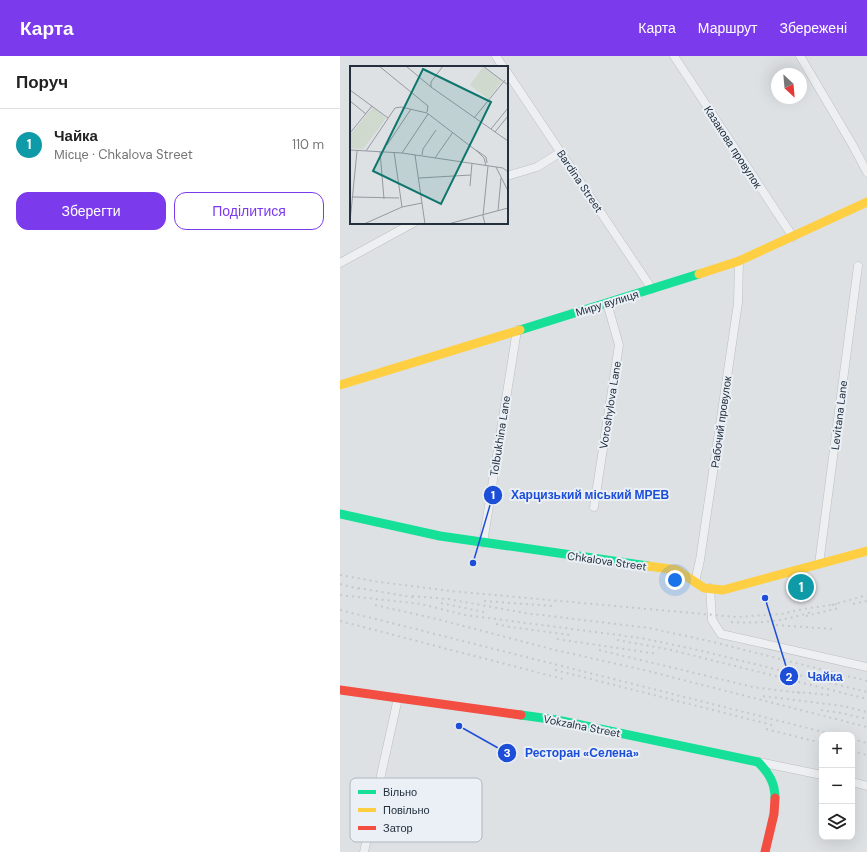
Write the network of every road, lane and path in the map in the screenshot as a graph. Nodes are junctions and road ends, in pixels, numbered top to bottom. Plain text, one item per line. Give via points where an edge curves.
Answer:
1 (496, 56) edge
2 (674, 56) edge
3 (800, 56) edge
4 (502, 66) edge
5 (508, 74) edge
6 (560, 152) junction
7 (867, 172) edge
8 (508, 176) edge
9 (867, 202) edge
10 (411, 224) edge
11 (792, 237) junction
12 (739, 261) junction
13 (340, 263) edge
14 (858, 266) dead end
15 (652, 289) junction
16 (608, 303) junction
17 (517, 330) junction
18 (340, 385) edge
19 (594, 507) dead end
20 (340, 514) edge
21 (483, 543) junction
22 (867, 551) edge
23 (819, 564) junction
24 (695, 582) junction
25 (710, 588) junction
26 (867, 667) edge
27 (340, 690) edge
28 (398, 698) junction
29 (758, 762) junction
30 (819, 774) edge
31 (380, 778) edge
32 (855, 783) edge
33 (867, 786) edge
34 (366, 842) edge
35 (364, 852) edge
36 (765, 852) edge

1 - 4 street
2 - 11 street, Казакова провулок
3 - 7 street
5 - 6 street, Bardina Street
6 - 8 street via 537,167
6 - 15 street, Bardina Street
9 - 11 street, Миру вулиця
10 - 13 street
11 - 12 street, Миру вулиця
12 - 15 street, Миру вулиця
12 - 24 street, Рабочий провулок via 738,303
14 - 23 street, Levitana Lane
15 - 16 street, Миру вулиця
16 - 17 street, Миру вулиця
16 - 19 street, Voroshylova Lane via 619,345
17 - 18 street, Миру вулиця
17 - 21 street, Tolbukhina Lane
20 - 21 street, Chkalova Street
21 - 24 street, Chkalova Street via 677,570
22 - 23 street, Chkalova Street
23 - 25 street, Chkalova Street via 723,590
24 - 25 street, Chkalova Street via 704,588
25 - 26 street via 712,620 721,634
27 - 28 street, Vokzalna Street
28 - 29 street, Vokzalna Street via 557,720
28 - 31 street
29 - 30 street, Vokzalna Street
29 - 36 street via 770,775 775,790
32 - 33 street
34 - 35 street

